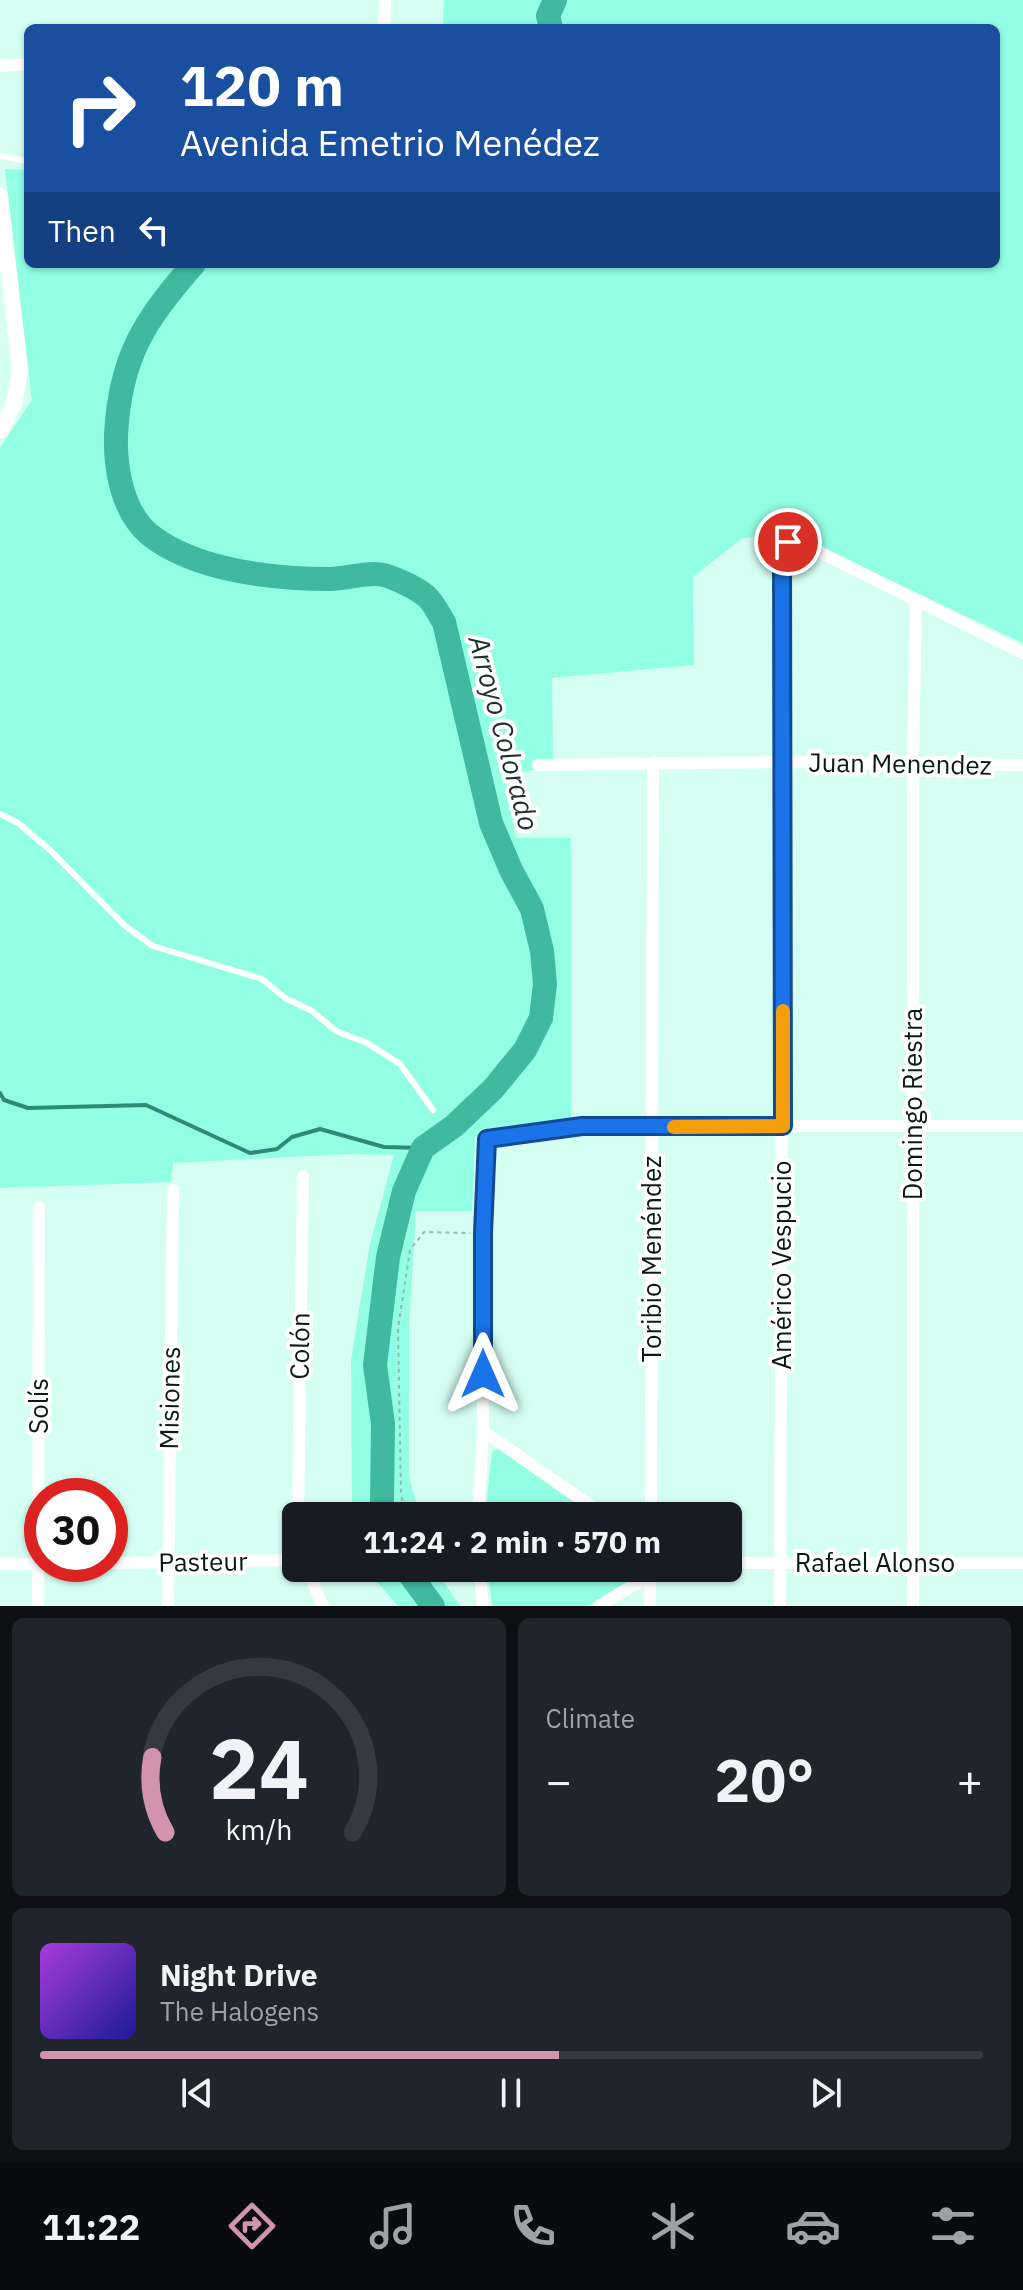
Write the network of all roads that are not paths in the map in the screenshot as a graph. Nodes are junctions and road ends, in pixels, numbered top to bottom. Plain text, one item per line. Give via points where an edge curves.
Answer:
1 (385, 0) edge
2 (384, 24) edge
3 (24, 64) edge
4 (0, 66) edge
5 (0, 156) edge
6 (24, 160) edge
7 (0, 196) edge
8 (4, 426) edge
9 (916, 601) junction
10 (1023, 653) edge
11 (653, 762) junction
12 (784, 762) junction
13 (913, 764) junction
14 (538, 765) dead end
15 (1023, 765) edge
16 (0, 814) edge
17 (433, 1110) dead end
18 (783, 1126) junction
19 (1023, 1126) edge
20 (652, 1127) junction
21 (913, 1127) junction
22 (303, 1176) dead end
23 (173, 1190) dead end
24 (39, 1207) dead end
25 (483, 1431) junction
26 (42, 1478) edge
27 (298, 1502) edge
28 (479, 1502) edge
29 (585, 1502) edge
30 (651, 1502) edge
31 (282, 1560) edge
32 (168, 1562) junction
33 (128, 1563) edge
34 (742, 1563) edge
35 (913, 1563) junction
36 (1023, 1563) edge
37 (0, 1564) edge
38 (24, 1564) edge
39 (779, 1564) junction
40 (41, 1582) edge
41 (313, 1582) edge
42 (480, 1582) edge
43 (636, 1582) edge
44 (653, 1582) edge
45 (38, 1606) edge
46 (168, 1606) edge
47 (323, 1606) edge
48 (483, 1606) edge
49 (599, 1606) edge
50 (650, 1606) edge
51 (780, 1606) edge
52 (913, 1606) edge

1 - 2 street
3 - 4 street
5 - 6 lane
7 - 8 street via 20,371
9 - 10 street
9 - 12 street, Américo Vespucio via 805,545 788,542 782,551
9 - 13 street, Domingo Riestra
11 - 12 street, Juan Menendez
11 - 14 street, Juan Menendez
11 - 20 street, Toribio Menéndez
12 - 13 street, Juan Menendez
12 - 18 street, Américo Vespucio
13 - 15 street, Juan Menendez
13 - 21 street, Domingo Riestra
16 - 17 lane via 50,850 124,925 153,946 262,979 336,1031 400,1064
18 - 20 street
18 - 21 street
18 - 39 street, Américo Vespucio
19 - 21 street
20 - 25 street via 582,1126 490,1138 486,1143
20 - 30 street, Toribio Menéndez
21 - 35 street, Domingo Riestra
22 - 27 street, Colón
23 - 32 street, Misiones
24 - 26 street, Solís
25 - 28 street
25 - 29 street
31 - 32 street, Pasteur
32 - 33 street, Pasteur
32 - 46 street, Misiones
34 - 39 street, Rafael Alonso
35 - 36 street, Rafael Alonso
35 - 39 street, Rafael Alonso
35 - 52 street, Domingo Riestra
37 - 38 street
39 - 51 street, Américo Vespucio
40 - 45 street, Solís
41 - 47 street
42 - 48 street
43 - 49 street
44 - 50 street

